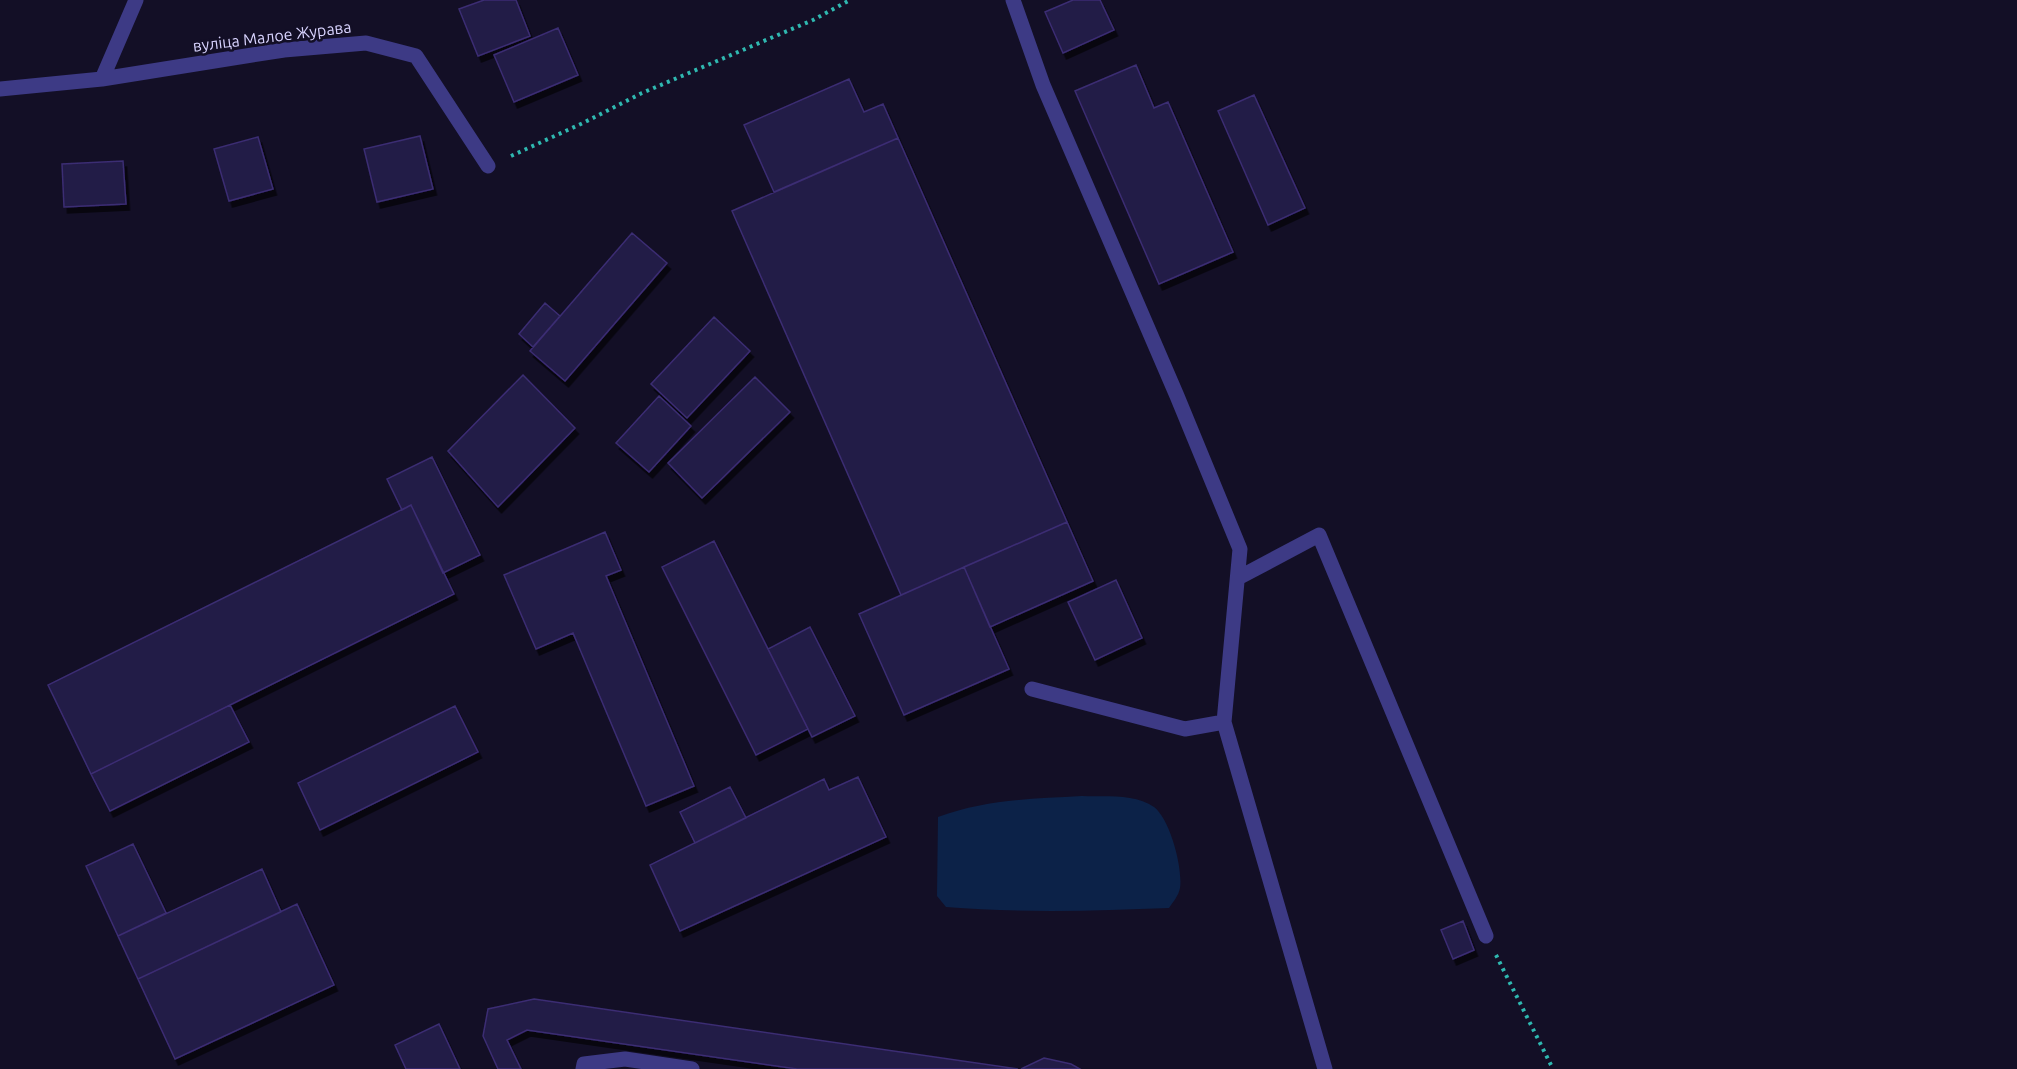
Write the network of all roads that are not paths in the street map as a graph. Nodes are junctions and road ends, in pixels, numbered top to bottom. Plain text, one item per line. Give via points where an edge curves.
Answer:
1 (136, 0) edge
2 (1013, 0) edge
3 (102, 78) junction
4 (0, 89) edge
5 (488, 166) road end
6 (1238, 578) junction
7 (1032, 689) dead end
8 (1224, 722) junction
9 (1486, 936) road end
10 (584, 1069) edge
11 (689, 1069) edge
12 (1325, 1069) edge

1 - 3 street
2 - 6 street via 1043,85 1240,549
3 - 4 street, вуліца Малое Журава
3 - 5 street, вуліца Малое Журава via 284,50 366,43 416,57
6 - 8 street
6 - 9 street via 1319,535
7 - 8 street via 1185,729
8 - 12 street
10 - 11 street via 584,1064 625,1059

